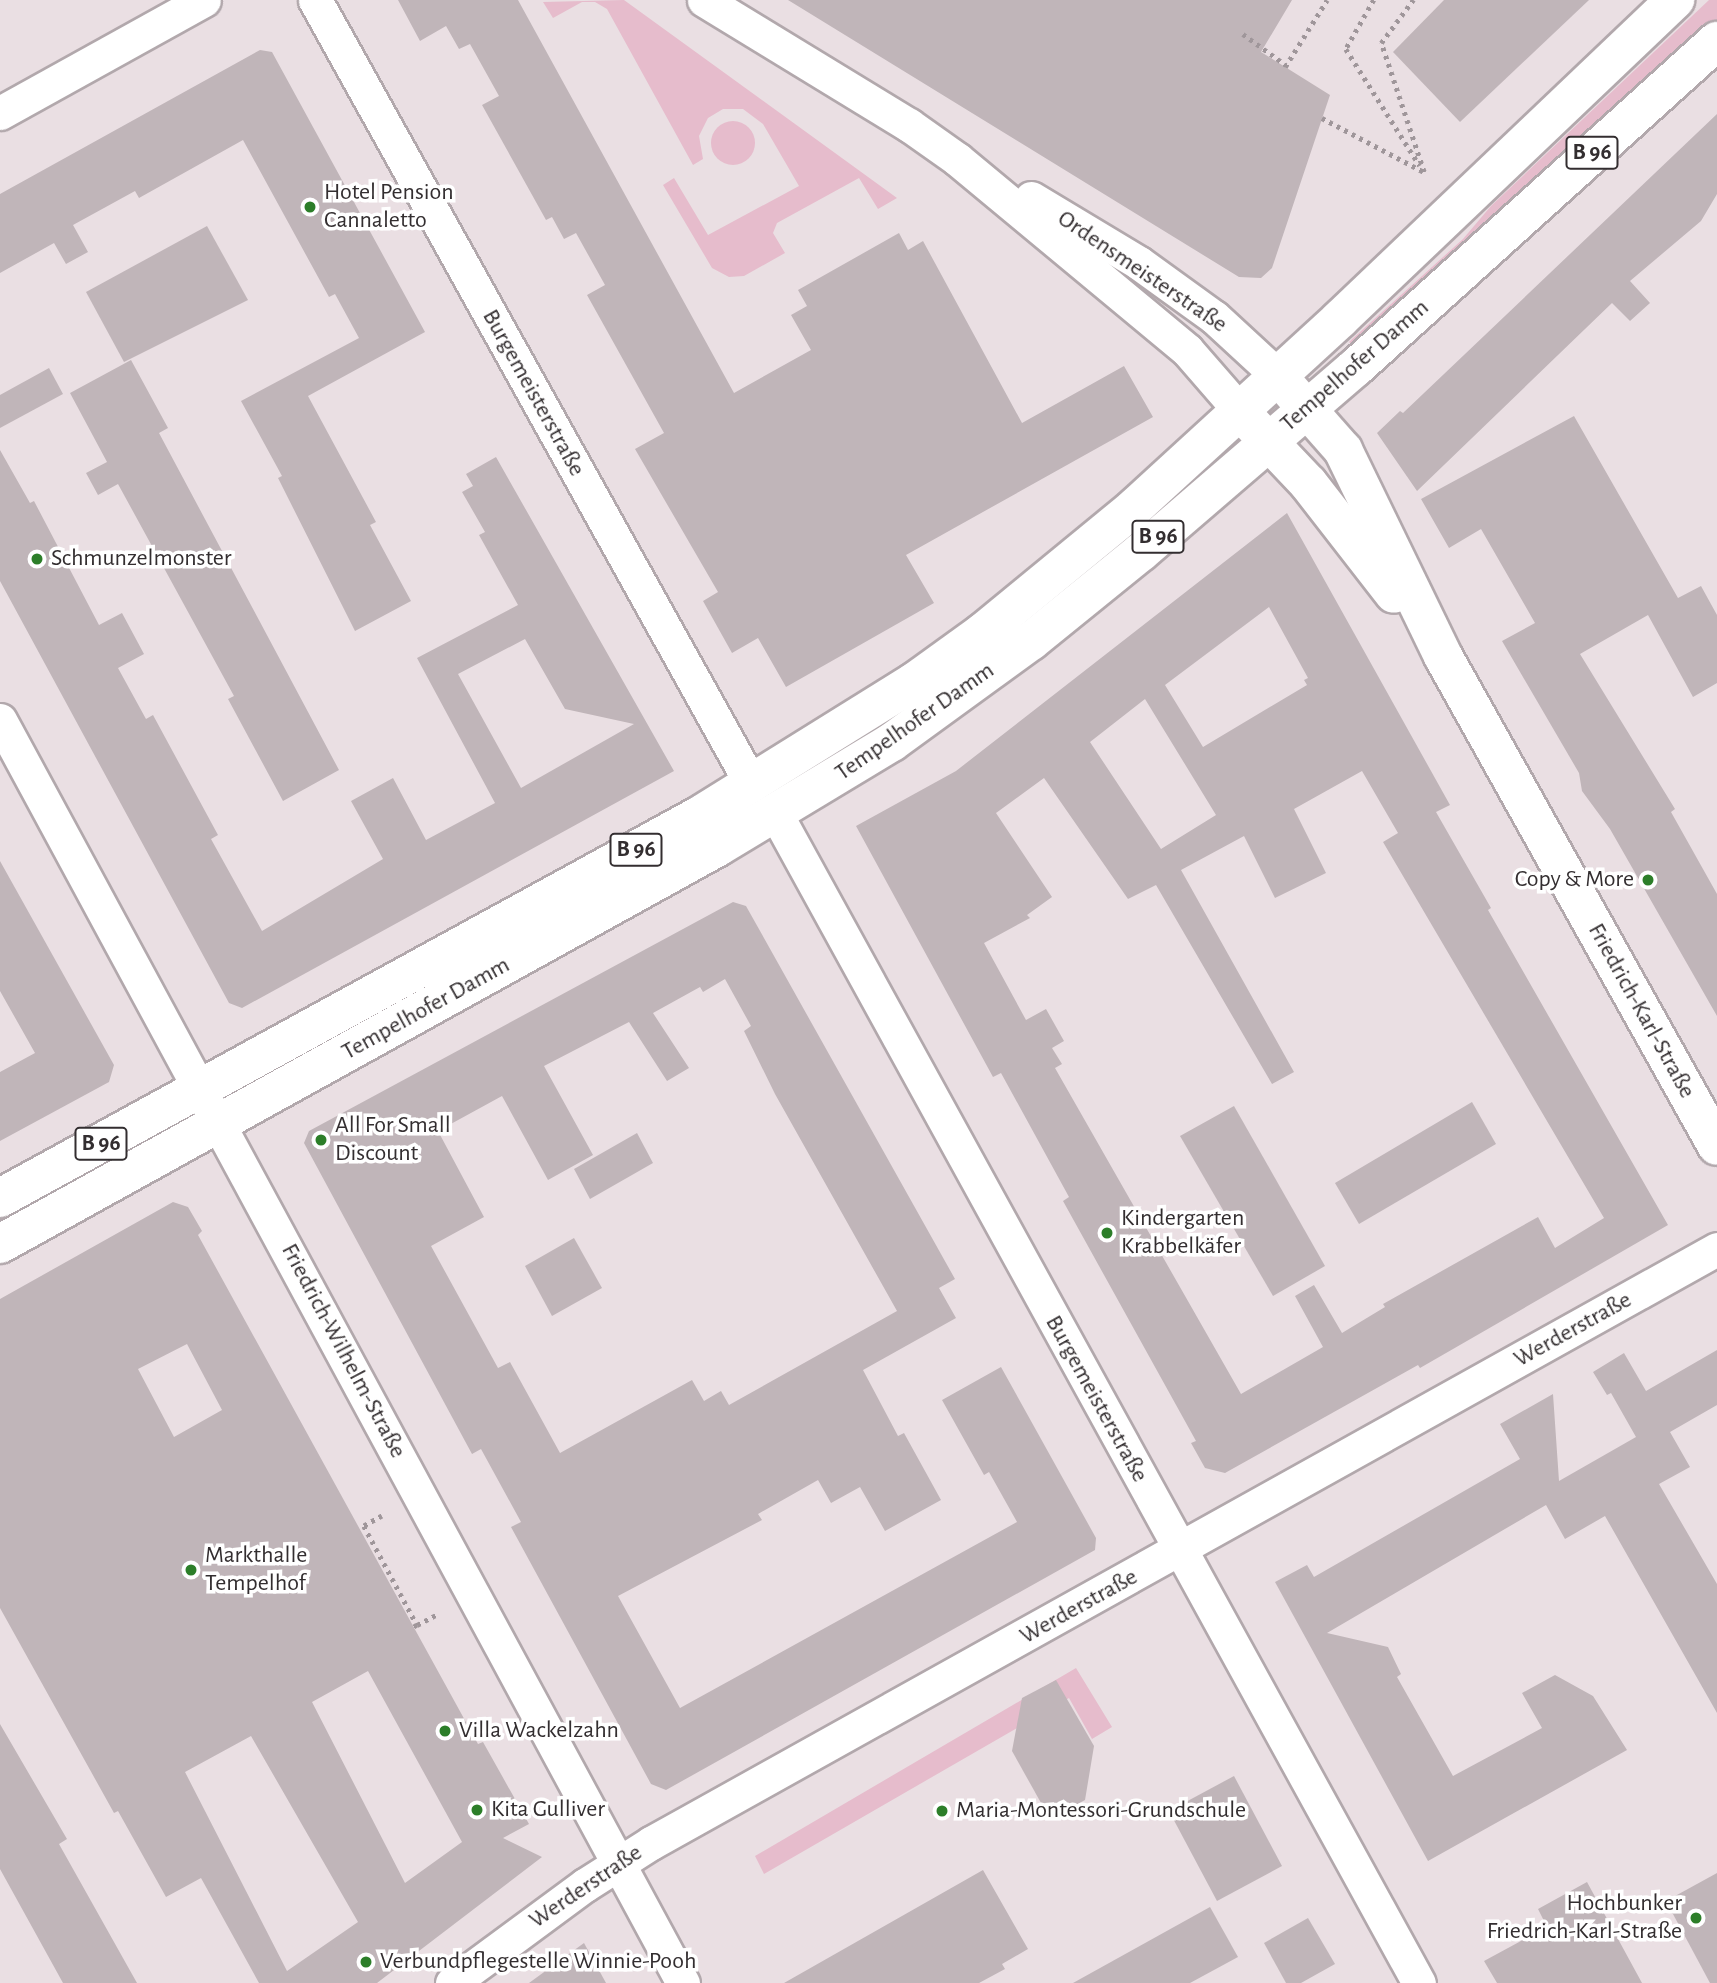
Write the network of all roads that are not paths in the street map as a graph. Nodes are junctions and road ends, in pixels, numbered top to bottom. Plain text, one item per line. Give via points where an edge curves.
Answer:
1 (204, 0) edge
2 (315, 0) edge
3 (704, 0) edge
4 (1675, 0) edge
5 (1717, 41) edge
6 (0, 113) edge
7 (957, 159) junction
8 (1278, 376) junction
9 (1308, 409) junction
10 (1240, 411) junction
11 (1269, 442) junction
12 (1443, 656) junction
13 (0, 720) edge
14 (752, 785) junction
15 (776, 814) junction
16 (202, 1089) junction
17 (220, 1123) junction
18 (1717, 1146) edge
19 (0, 1198) edge
20 (0, 1244) edge
21 (1717, 1249) edge
22 (1181, 1550) junction
23 (620, 1865) junction
24 (452, 1983) edge
25 (684, 1983) edge
26 (1419, 1983) edge

1 - 6 street
2 - 14 street, Burgemeisterstraße
3 - 7 street, Ordensmeisterstraße
4 - 8 main road, Tempelhofer Damm / B 96
5 - 9 main road, Tempelhofer Damm / B 96
7 - 8 street, Ordensmeisterstraße via 1070,219 1139,263 1220,322
7 - 10 street, Ordensmeisterstraße via 1188,350
8 - 9 main road, Ordensmeisterstraße
8 - 10 main road, Tempelhofer Damm / B 96
9 - 11 main road, Tempelhofer Damm / B 96
9 - 12 main road, Friedrich-Karl-Straße via 1343,450
10 - 11 main road, Friedrich-Karl-Straße
10 - 14 main road, Tempelhofer Damm / B 96 via 1135,507 983,632 893,696
11 - 12 main road, Friedrich-Karl-Straße via 1308,482
11 - 15 main road, Tempelhofer Damm / B 96 via 1031,641 892,742
12 - 18 main road, Friedrich-Karl-Straße
13 - 16 street, Friedrich-Wilhelm-Straße
14 - 16 main road, Tempelhofer Damm / B 96
15 - 17 main road, Tempelhofer Damm / B 96
15 - 22 street, Burgemeisterstraße
16 - 17 street, Friedrich-Wilhelm-Straße
16 - 19 main road, Tempelhofer Damm / B 96
17 - 20 main road, Tempelhofer Damm / B 96
17 - 23 street, Friedrich-Wilhelm-Straße
21 - 22 street, Werderstraße
22 - 23 street, Werderstraße via 651,1843
22 - 26 street, Burgemeisterstraße
23 - 24 street, Werderstraße via 585,1885
23 - 25 street, Friedrich-Wilhelm-Straße

